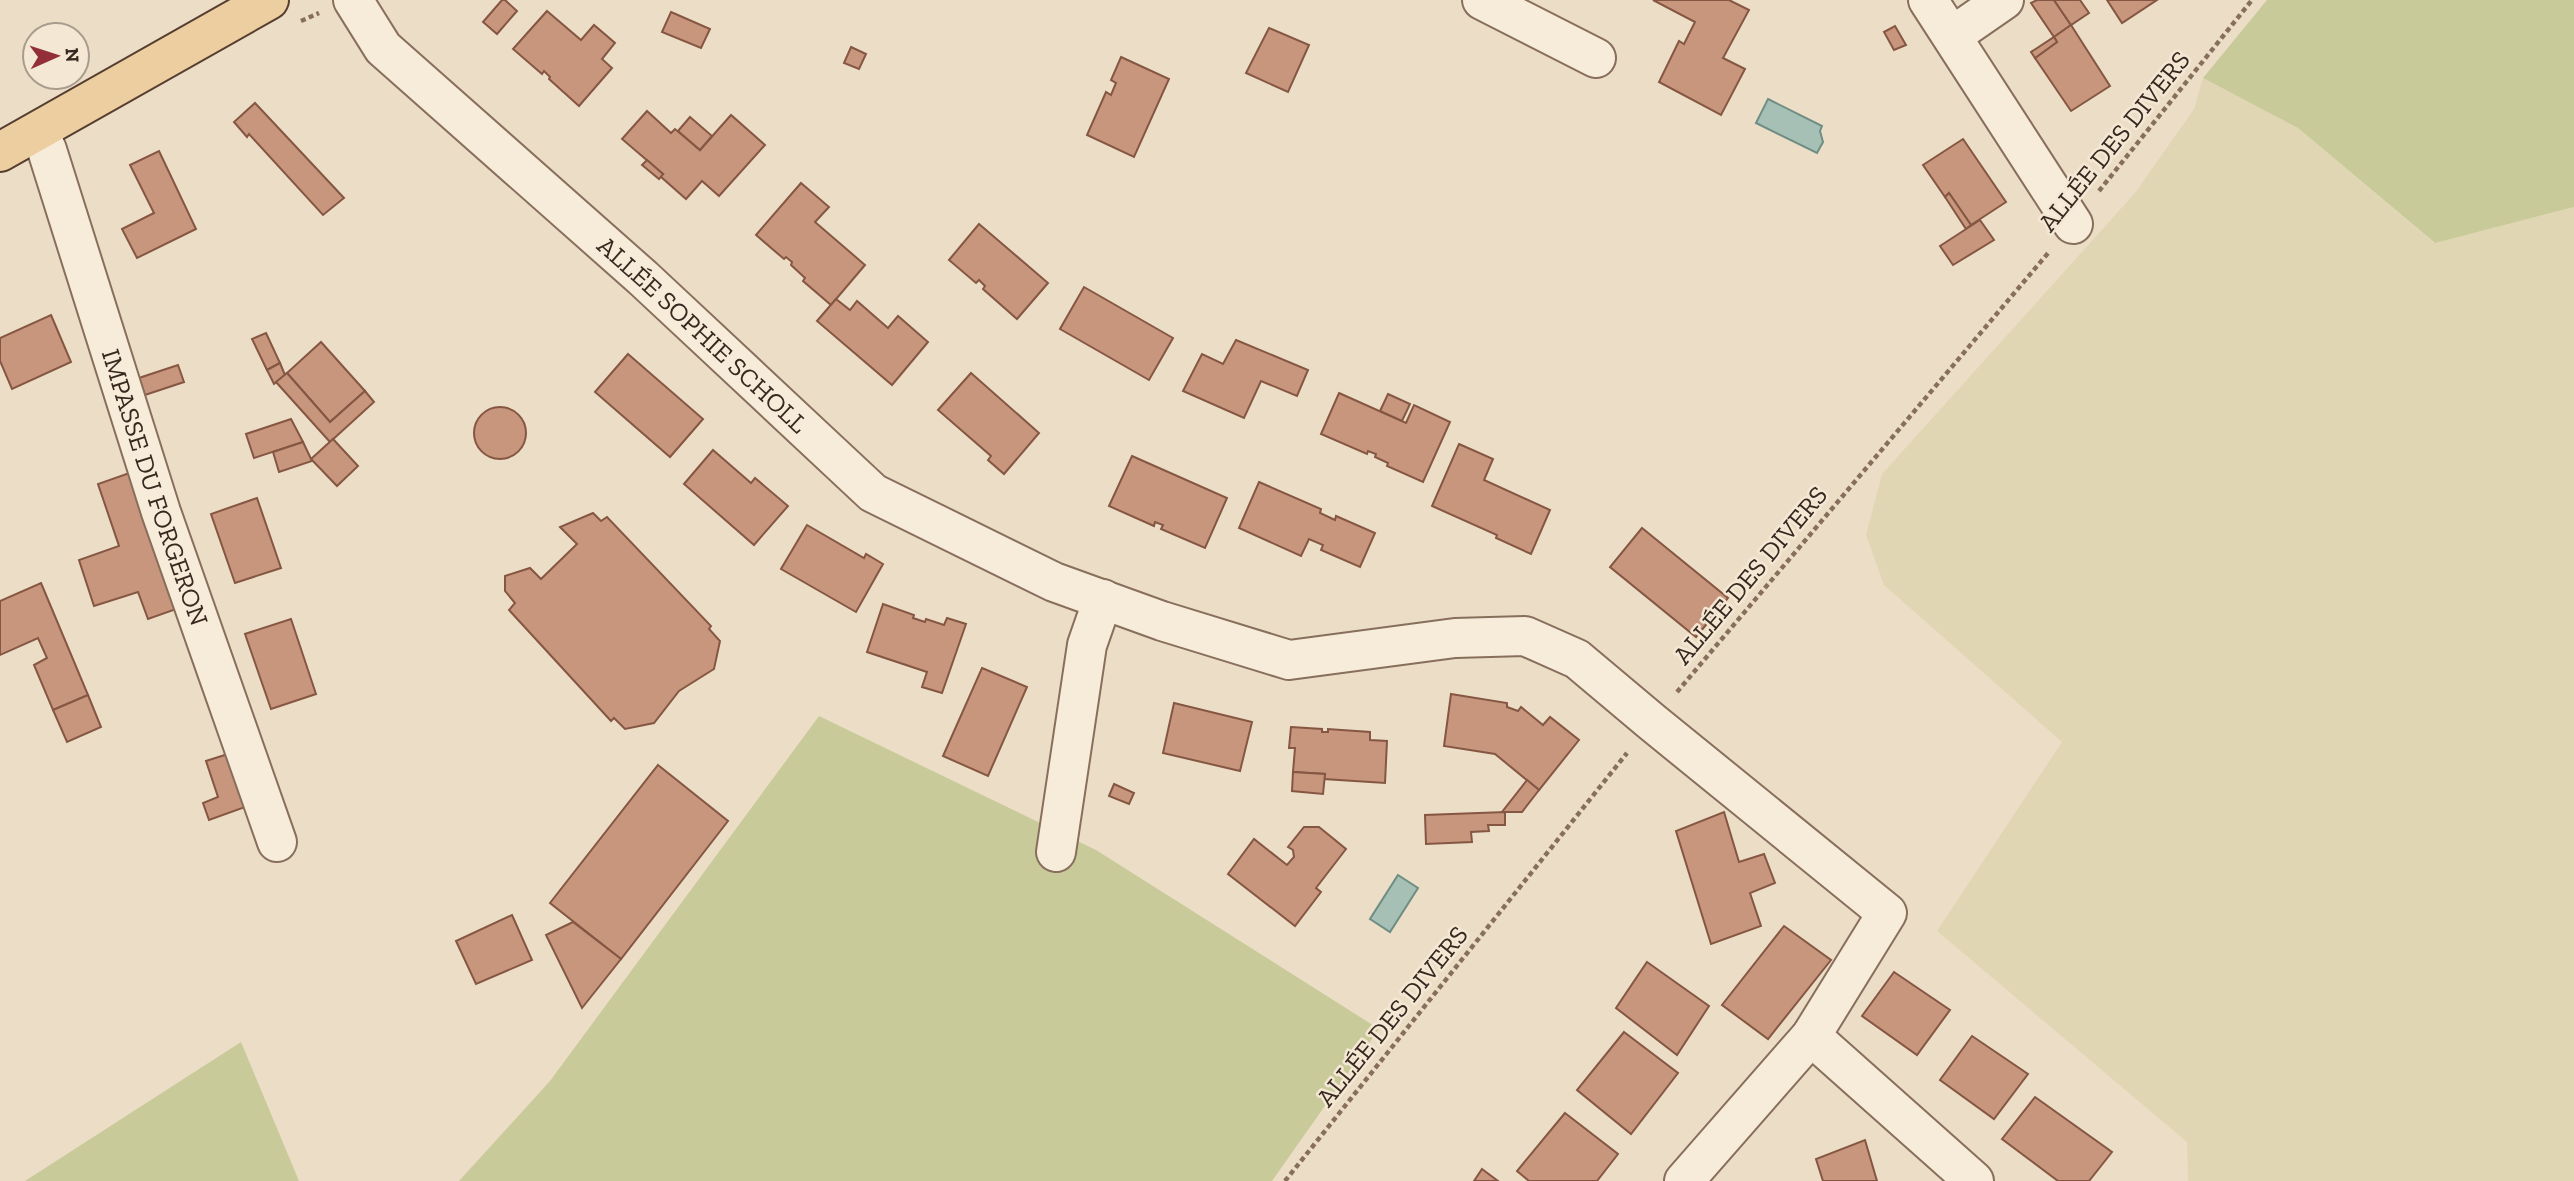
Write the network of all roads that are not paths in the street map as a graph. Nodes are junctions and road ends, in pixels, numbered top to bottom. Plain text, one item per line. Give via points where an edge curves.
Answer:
1 (268, 0) edge
2 (354, 0) edge
3 (1482, 0) edge
4 (1928, 0) edge
5 (2004, 0) edge
6 (1952, 36) junction
7 (1595, 58) dead end
8 (38, 132) junction
9 (0, 152) edge
10 (2073, 224) road end
11 (1103, 599) junction
12 (277, 842) dead end
13 (1056, 852) dead end
14 (1811, 1036) junction
15 (1685, 1181) edge
16 (1975, 1181) edge

1 - 8 main road
2 - 11 street, ALLÉE SOPHIE SCHOLL via 383,48 643,278 873,493 1054,582
3 - 7 street
4 - 6 street
5 - 6 street
6 - 10 street
8 - 9 main road
8 - 12 street, IMPASSE DU FORGERON via 161,512
11 - 13 street via 1087,645
11 - 14 street, ALLÉE SOPHIE SCHOLL via 1289,660 1455,638 1525,636 1577,659 1887,913
14 - 15 street
14 - 16 street

